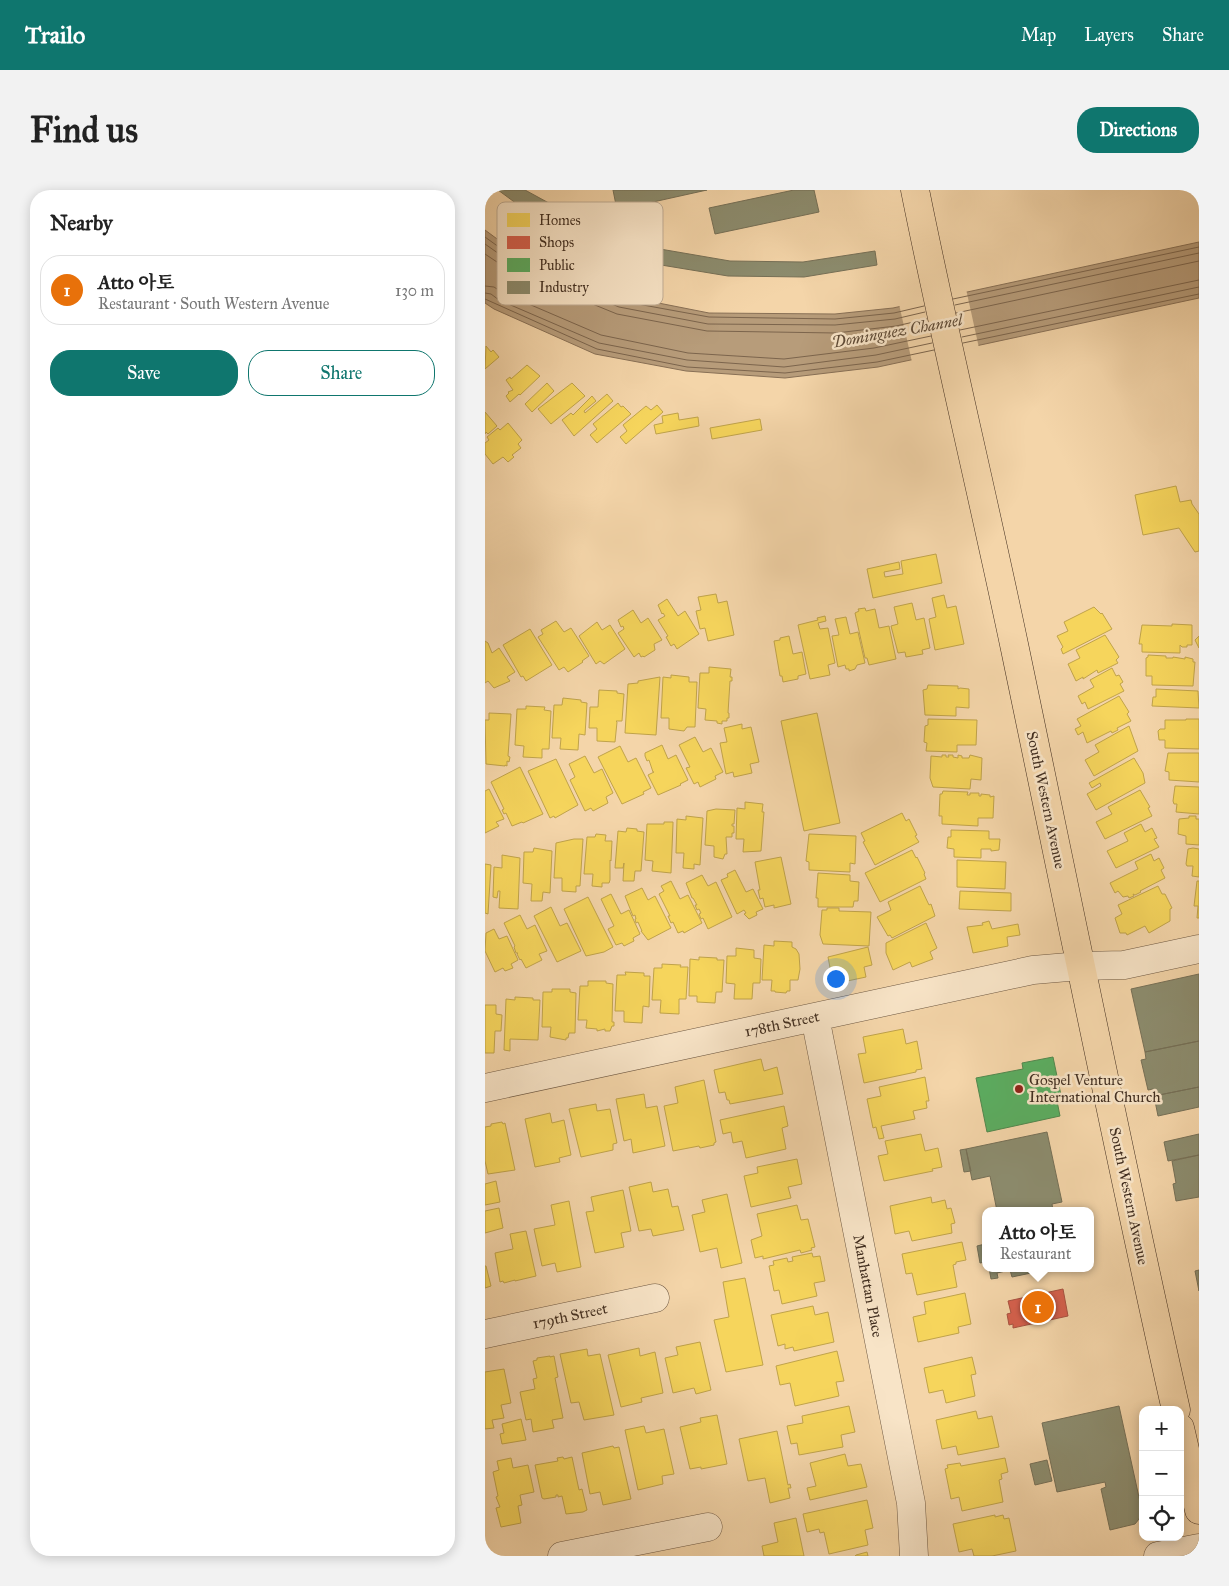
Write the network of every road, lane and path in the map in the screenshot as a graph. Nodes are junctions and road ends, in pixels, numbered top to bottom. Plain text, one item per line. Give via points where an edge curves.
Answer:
1 (915, 190) edge
2 (1199, 949) edge
3 (1080, 966) junction
4 (815, 1017) junction
5 (485, 1088) edge
6 (655, 1298) dead end
7 (485, 1334) edge
8 (1175, 1406) edge
9 (1184, 1445) edge
10 (1199, 1510) edge
11 (708, 1527) dead end
12 (1199, 1548) edge
13 (562, 1556) edge
14 (914, 1556) edge
15 (1158, 1556) edge

1 - 3 main road, South Western Avenue
2 - 3 street, 178th Street via 1125,965
3 - 4 street, 178th Street via 1033,970
3 - 8 main road, South Western Avenue
4 - 5 street, 178th Street
4 - 14 street, Manhattan Place via 911,1503
6 - 7 street, 179th Street
9 - 10 main road
11 - 13 street
12 - 15 street

